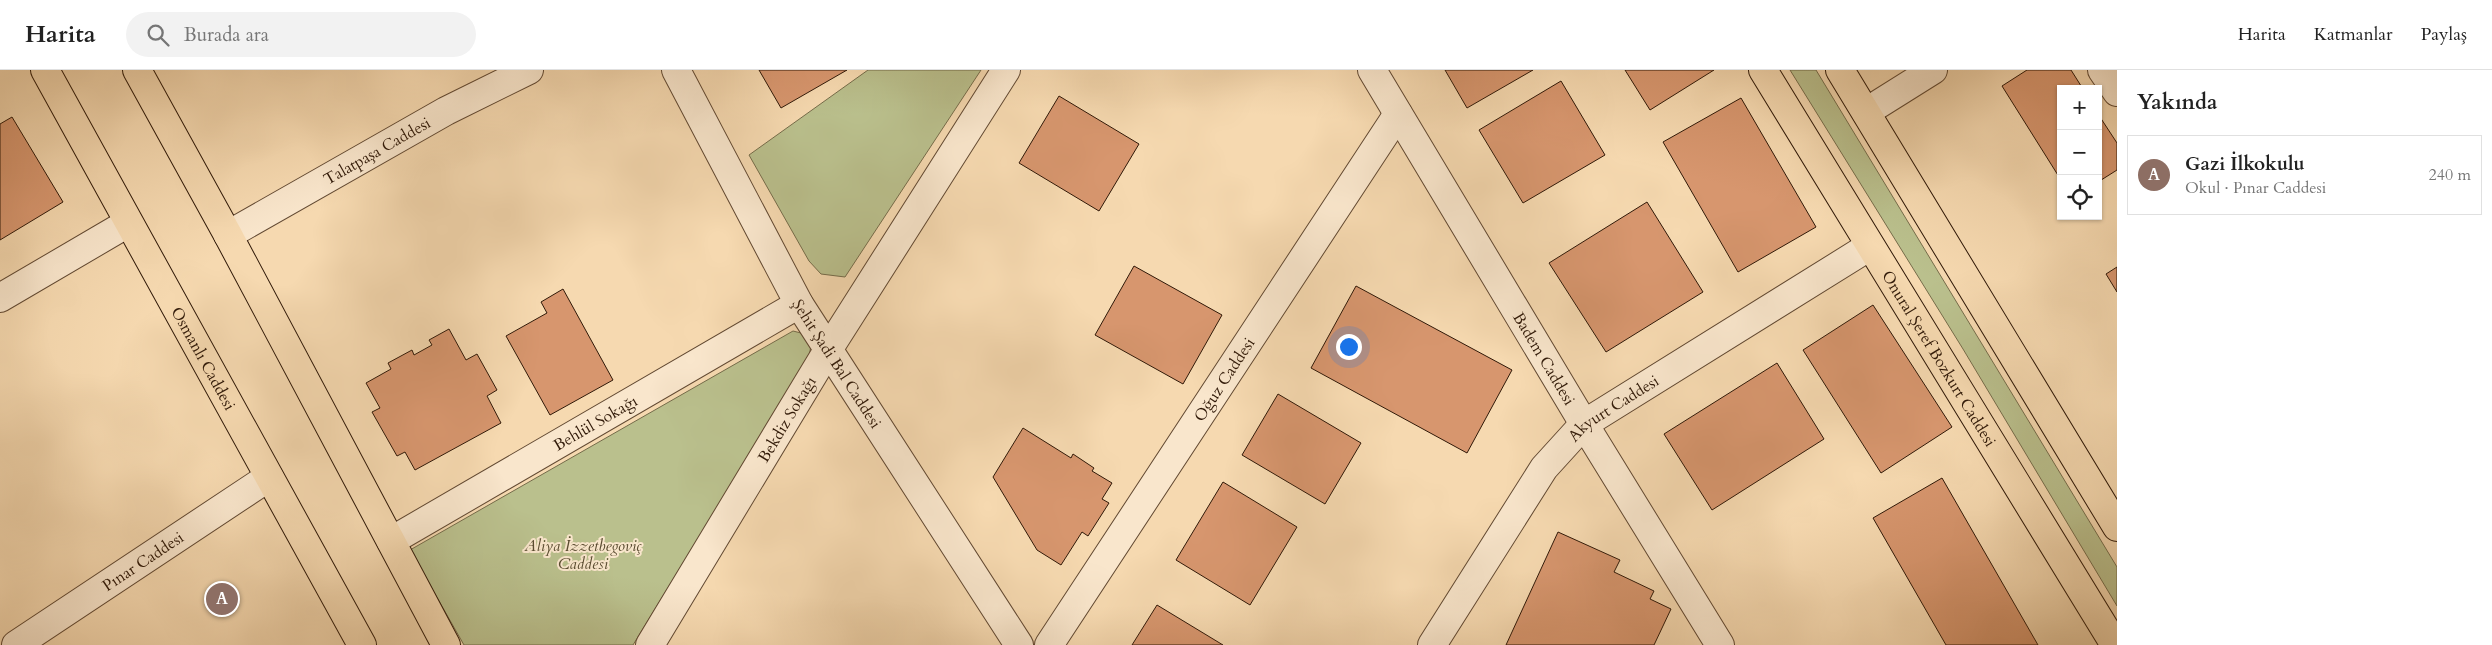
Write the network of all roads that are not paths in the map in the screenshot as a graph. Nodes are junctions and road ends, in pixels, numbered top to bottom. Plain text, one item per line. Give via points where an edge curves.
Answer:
1 (45, 70) edge
2 (137, 70) edge
3 (529, 70) edge
4 (676, 70) edge
5 (1006, 70) edge
6 (1372, 70) edge
7 (1763, 70) edge
8 (1840, 70) edge
9 (1933, 70) edge
10 (2102, 70) edge
11 (2117, 92) edge
12 (1866, 112) junction
13 (1398, 114) junction
14 (128, 223) junction
15 (228, 235) junction
16 (1870, 246) junction
17 (0, 298) edge
18 (799, 304) junction
19 (828, 350) junction
20 (1584, 424) junction
21 (269, 477) junction
22 (2114, 514) edge
23 (391, 541) junction
24 (16, 645) edge
25 (362, 645) edge
26 (446, 645) edge
27 (650, 645) edge
28 (1019, 645) edge
29 (1049, 645) edge
30 (1432, 645) edge
31 (1720, 645) edge
32 (2115, 645) edge

1 - 14 main road, Osmanlı Caddesi
2 - 15 main road
3 - 15 street, Talatpaşa Caddesi via 446,111
4 - 18 street, Şehit Şadi Bal Caddesi
5 - 19 street, Bekdiz Sokağı
6 - 13 street, Badem Caddesi
7 - 16 main road, Onural Şeref Bozkurt Caddesi
8 - 12 main road
9 - 12 street
10 - 11 street
12 - 22 main road
13 - 20 street, Badem Caddesi
13 - 29 street, Oğuz Caddesi
14 - 17 street
14 - 21 main road, Osmanlı Caddesi
15 - 23 main road
16 - 20 street, Akyurt Caddesi
16 - 32 main road, Onural Şeref Bozkurt Caddesi
18 - 19 street, Şehit Şadi Bal Caddesi
18 - 23 street, Behlül Sokağı
19 - 27 street, Bekdiz Sokağı
19 - 28 street, Şehit Şadi Bal Caddesi
20 - 30 street, Akyurt Caddesi via 1544,468
20 - 31 street, Badem Caddesi
21 - 24 street, Pınar Caddesi
21 - 25 main road, Osmanlı Caddesi
23 - 26 main road

